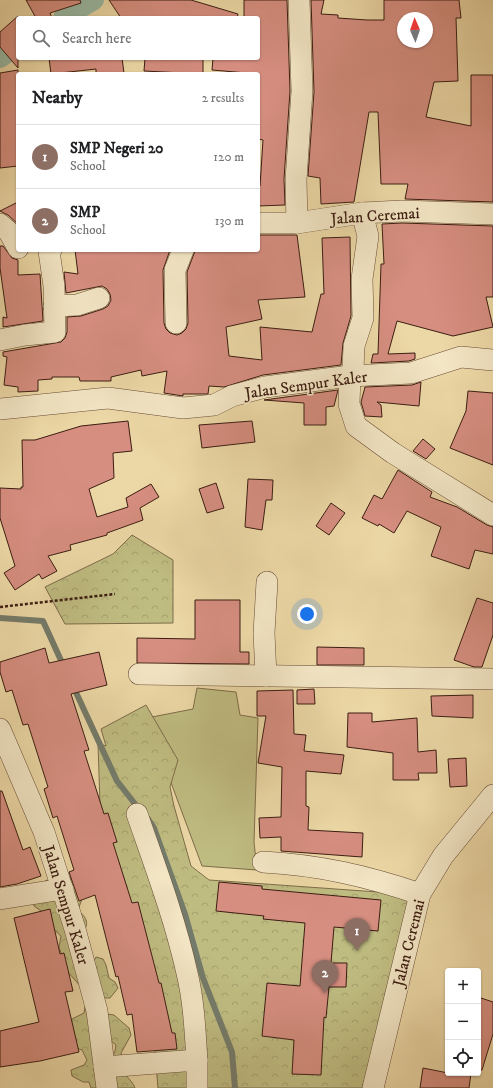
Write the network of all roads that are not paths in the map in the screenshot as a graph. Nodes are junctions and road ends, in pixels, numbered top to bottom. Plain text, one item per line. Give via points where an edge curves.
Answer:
1 (299, 0) edge
2 (362, 213) junction
3 (493, 214) edge
4 (260, 223) edge
5 (297, 223) junction
6 (0, 224) edge
7 (16, 244) edge
8 (24, 252) edge
9 (38, 252) edge
10 (50, 252) edge
11 (182, 252) edge
12 (99, 298) dead end
13 (54, 306) junction
14 (176, 324) dead end
15 (0, 340) edge
16 (493, 360) edge
17 (350, 376) junction
18 (0, 409) edge
19 (493, 515) edge
20 (267, 582) dead end
21 (139, 674) dead end
22 (266, 676) junction
23 (493, 679) edge
24 (0, 729) edge
25 (493, 795) edge
26 (137, 814) dead end
27 (262, 862) dead end
28 (63, 889) junction
29 (420, 894) junction
30 (0, 899) edge
31 (197, 1060) junction
32 (104, 1067) junction
33 (107, 1088) edge
34 (198, 1088) edge
35 (373, 1088) edge

1 - 5 street via 302,91 296,180
2 - 3 street, Jalan Ceremai via 402,211
2 - 5 street, Jalan Ceremai
2 - 17 street via 368,236 362,279 363,318 354,346 353,369
4 - 5 street, Jalan Ceremai
6 - 7 street via 9,232
8 - 9 street
10 - 13 street
11 - 14 street via 175,270
12 - 13 street via 70,306
13 - 15 street via 55,332 25,334
16 - 17 street, Jalan Sempur Kaler via 460,357 411,373
17 - 18 street, Jalan Sempur Kaler via 265,387 232,396 214,405 183,408 108,398
17 - 19 street via 349,404 356,426 393,453
20 - 22 street via 264,633
21 - 22 street
22 - 23 street
24 - 28 street, Jalan Sempur Kaler via 44,832
25 - 29 street, Jalan Ceremai via 443,856
26 - 31 street via 188,973
27 - 29 street via 329,869 376,879
28 - 30 street
28 - 32 street, Jalan Sempur Kaler via 97,1011
29 - 35 street, Jalan Ceremai
31 - 32 street
31 - 34 street
32 - 33 street, Jalan Sempur Kaler

